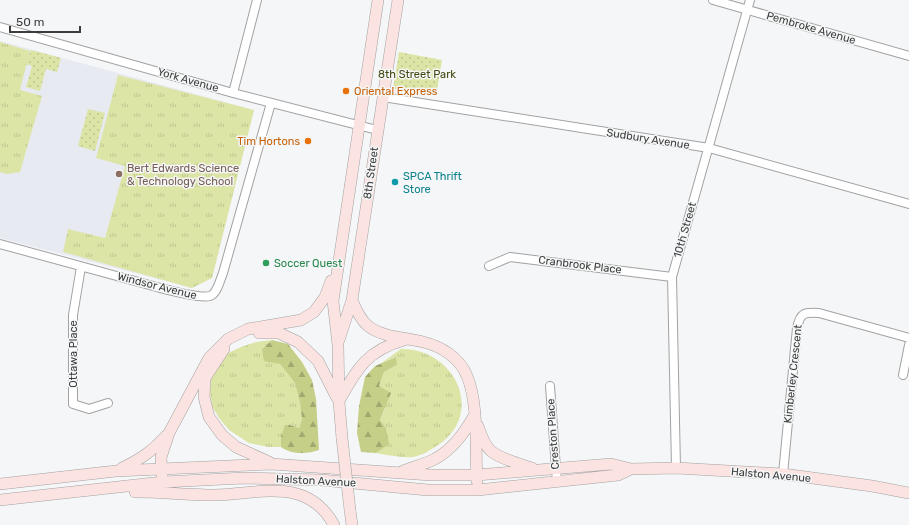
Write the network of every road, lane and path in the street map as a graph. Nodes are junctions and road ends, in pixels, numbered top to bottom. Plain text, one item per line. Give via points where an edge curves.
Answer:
1 (257, 0) edge
2 (378, 0) edge
3 (398, 0) edge
4 (713, 0) edge
5 (750, 0) edge
6 (748, 10) junction
7 (0, 27) edge
8 (909, 56) edge
9 (233, 93) junction
10 (383, 97) junction
11 (271, 103) junction
12 (360, 126) junction
13 (377, 130) junction
14 (708, 148) junction
15 (909, 204) edge
16 (0, 244) edge
17 (339, 260) junction
18 (489, 266) dead end
19 (81, 267) junction
20 (672, 277) junction
21 (352, 300) junction
22 (909, 338) edge
23 (406, 340) junction
24 (338, 345) junction
25 (909, 345) edge
26 (903, 375) dead end
27 (550, 386) dead end
28 (339, 402) junction
29 (108, 403) dead end
30 (474, 416) junction
31 (169, 433) junction
32 (271, 464) junction
33 (162, 468) junction
34 (556, 468) junction
35 (676, 468) junction
36 (631, 469) junction
37 (536, 470) junction
38 (116, 471) junction
39 (400, 472) junction
40 (477, 474) junction
41 (783, 474) junction
42 (163, 482) junction
43 (557, 482) junction
44 (0, 484) edge
45 (478, 490) junction
46 (78, 491) junction
47 (909, 493) edge
48 (0, 500) edge
49 (334, 525) edge
50 (352, 525) edge

1 - 9 street
2 - 12 main road, 8th Street
3 - 10 main road, 8th Street
4 - 6 street, Pembroke Avenue
5 - 6 street, 10th Street
6 - 8 street, Pembroke Avenue
6 - 14 street, 10th Street
7 - 9 street, York Avenue
9 - 11 street, York Avenue
10 - 13 main road, 8th Street
10 - 14 street, Sudbury Avenue
11 - 12 street, York Avenue
11 - 19 street, Windsor Avenue via 223,273 215,293 204,297 173,291
12 - 13 street, York Avenue
12 - 17 main road, 8th Street
13 - 21 main road, 8th Street
14 - 15 street, Sudbury Avenue
14 - 20 street, 10th Street
16 - 19 street, Windsor Avenue
17 - 24 main road, 8th Street via 333,300
17 - 31 main road via 325,297 314,312 301,320 248,330 228,339 209,358
18 - 20 street, Cranbrook Place via 510,257
19 - 29 street, Ottawa Place via 73,315 73,404 89,409
20 - 35 street, 10th Street
21 - 23 main road via 356,311 368,325 388,336
21 - 24 main road, 8th Street
22 - 41 street, Kimberley Crescent via 818,313 802,314 797,328
23 - 28 main road via 380,349 368,358
23 - 30 main road via 423,342 442,349 457,360 467,375 473,393
24 - 28 main road, 8th Street
25 - 26 street
27 - 34 street, Creston Place
28 - 32 main road via 318,361 298,342 279,333 258,333 241,338 223,349 205,378 204,397 209,417 222,435 236,447
28 - 50 main road, 8th Street, bridge
30 - 37 main road via 482,438 491,451
30 - 39 main road via 450,448 435,458
30 - 40 main road
31 - 33 main road via 161,457
31 - 38 main road via 151,452
32 - 33 main road, Halston Avenue
32 - 39 main road, Halston Avenue
33 - 38 main road, Halston Avenue
33 - 42 main road
34 - 36 main road, Halston Avenue via 611,464
34 - 37 main road, Halston Avenue
34 - 43 street, Creston Place
35 - 36 main road, Halston Avenue
35 - 41 main road, Halston Avenue
36 - 43 main road, Halston Avenue via 618,475
37 - 40 main road, Halston Avenue
38 - 44 main road, Halston Avenue
39 - 40 main road, Halston Avenue
40 - 45 main road
41 - 47 main road, Halston Avenue
42 - 45 main road, Halston Avenue via 244,478 321,480 428,490
42 - 46 main road, Halston Avenue
43 - 45 main road, Halston Avenue
46 - 48 main road, Halston Avenue
46 - 49 main road via 210,495 249,491 291,491 310,499 324,510

